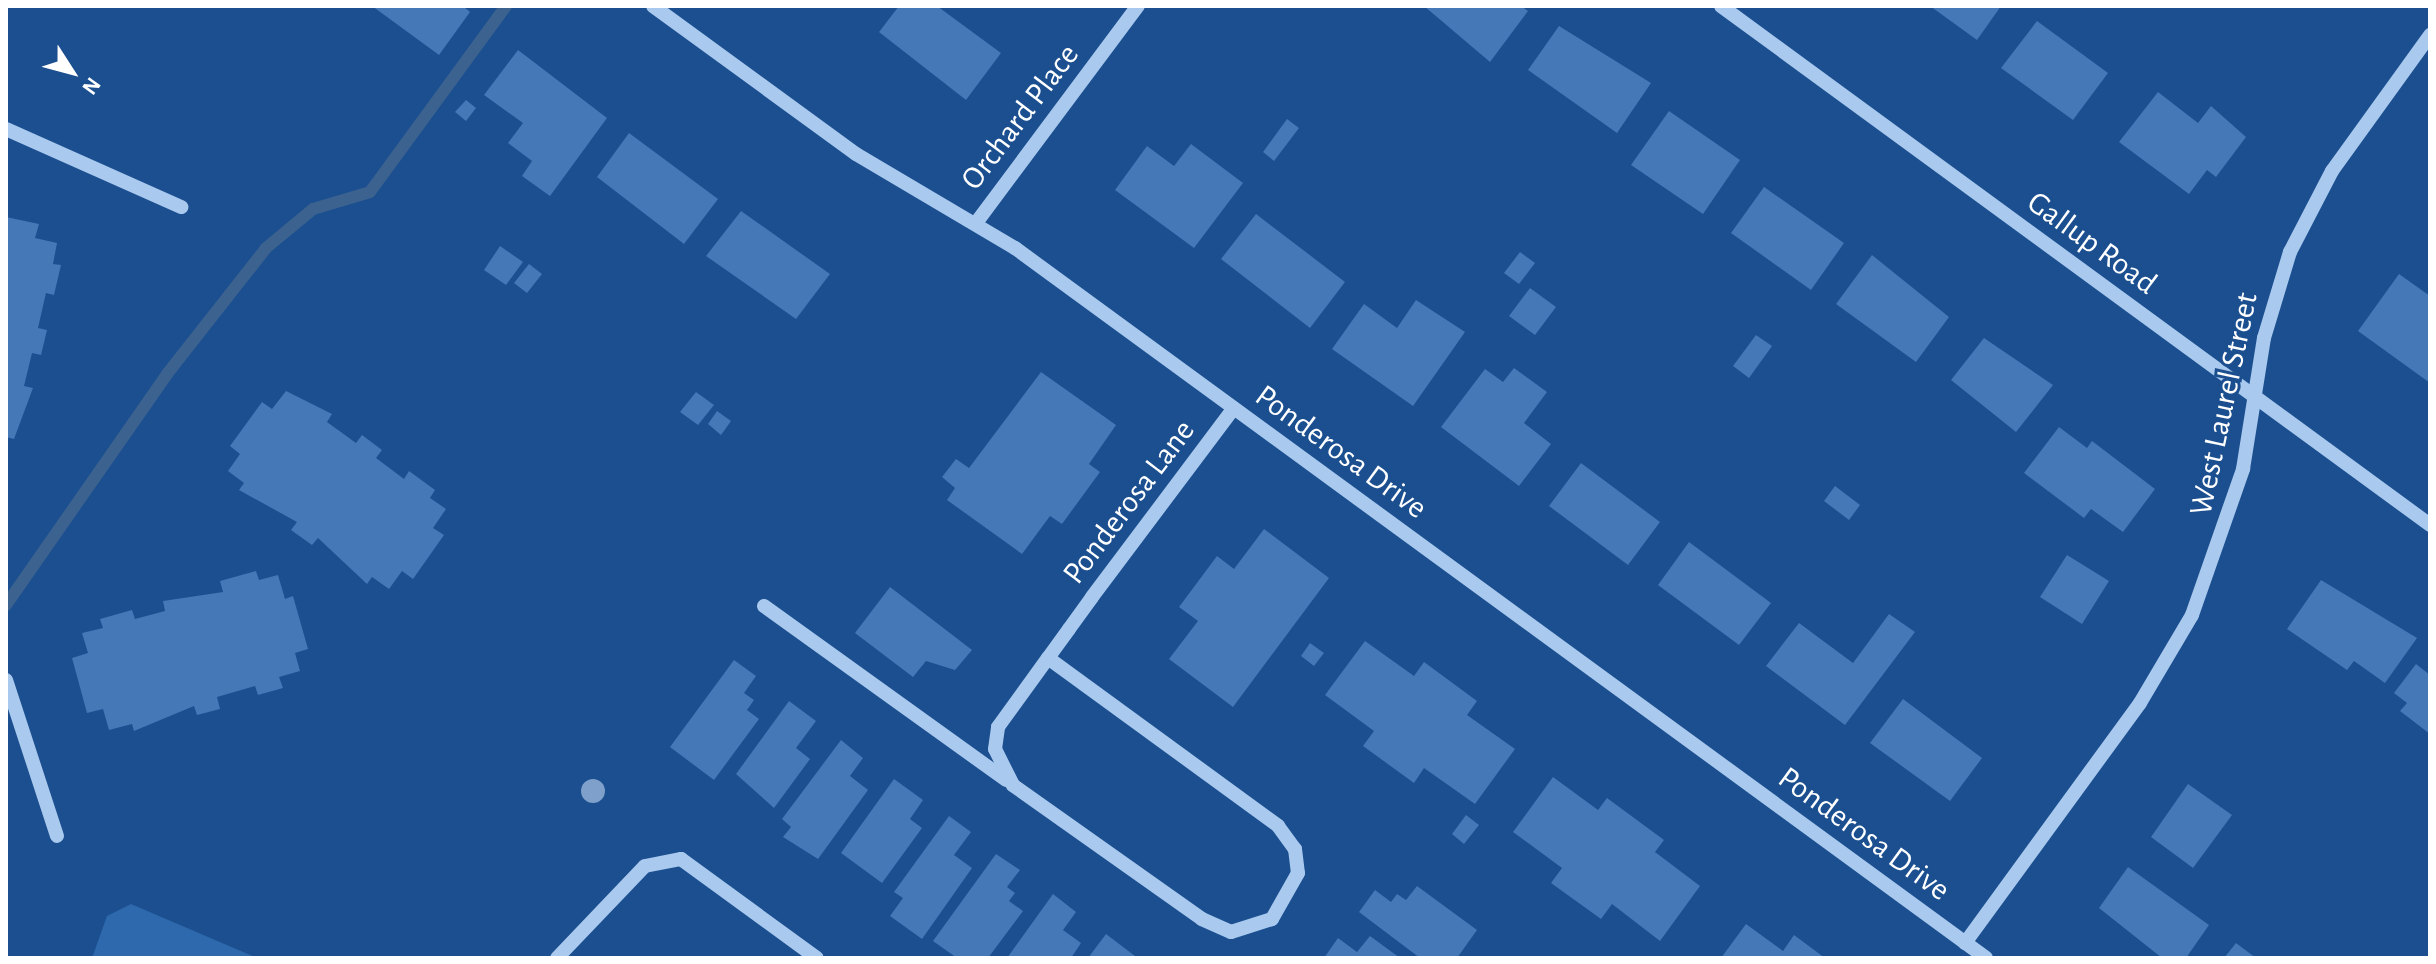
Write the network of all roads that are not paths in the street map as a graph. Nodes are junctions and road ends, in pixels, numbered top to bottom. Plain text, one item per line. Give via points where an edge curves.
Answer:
1 (653, 6) edge
2 (1138, 6) edge
3 (1721, 6) edge
4 (2430, 35) edge
5 (6, 129) edge
6 (181, 207) dead end
7 (976, 223) junction
8 (2255, 398) junction
9 (1234, 408) junction
10 (2430, 525) edge
11 (764, 606) dead end
12 (1048, 658) junction
13 (6, 680) edge
14 (1013, 785) junction
15 (57, 836) dead end
16 (1965, 943) junction
17 (557, 958) edge
18 (817, 958) edge
19 (1986, 958) edge

1 - 7 street, Ponderosa Drive via 856,154
2 - 7 street, Orchard Place
3 - 8 street, Gallup Road
4 - 8 street, West Laurel Street via 2309,211 2275,295
5 - 6 street
7 - 9 street, Ponderosa Drive
8 - 10 street, Gallup Road
8 - 16 street, West Laurel Street via 2229,519 2192,615 2140,703
9 - 12 street, Ponderosa Lane
9 - 16 street, Ponderosa Drive
11 - 14 street
12 - 14 street, Ponderosa Lane via 998,727 995,749
12 - 14 street via 1278,826 1295,849 1298,873 1272,919 1231,932 1202,919
13 - 15 street
16 - 19 street, Ponderosa Drive
17 - 18 street via 645,866 681,859

